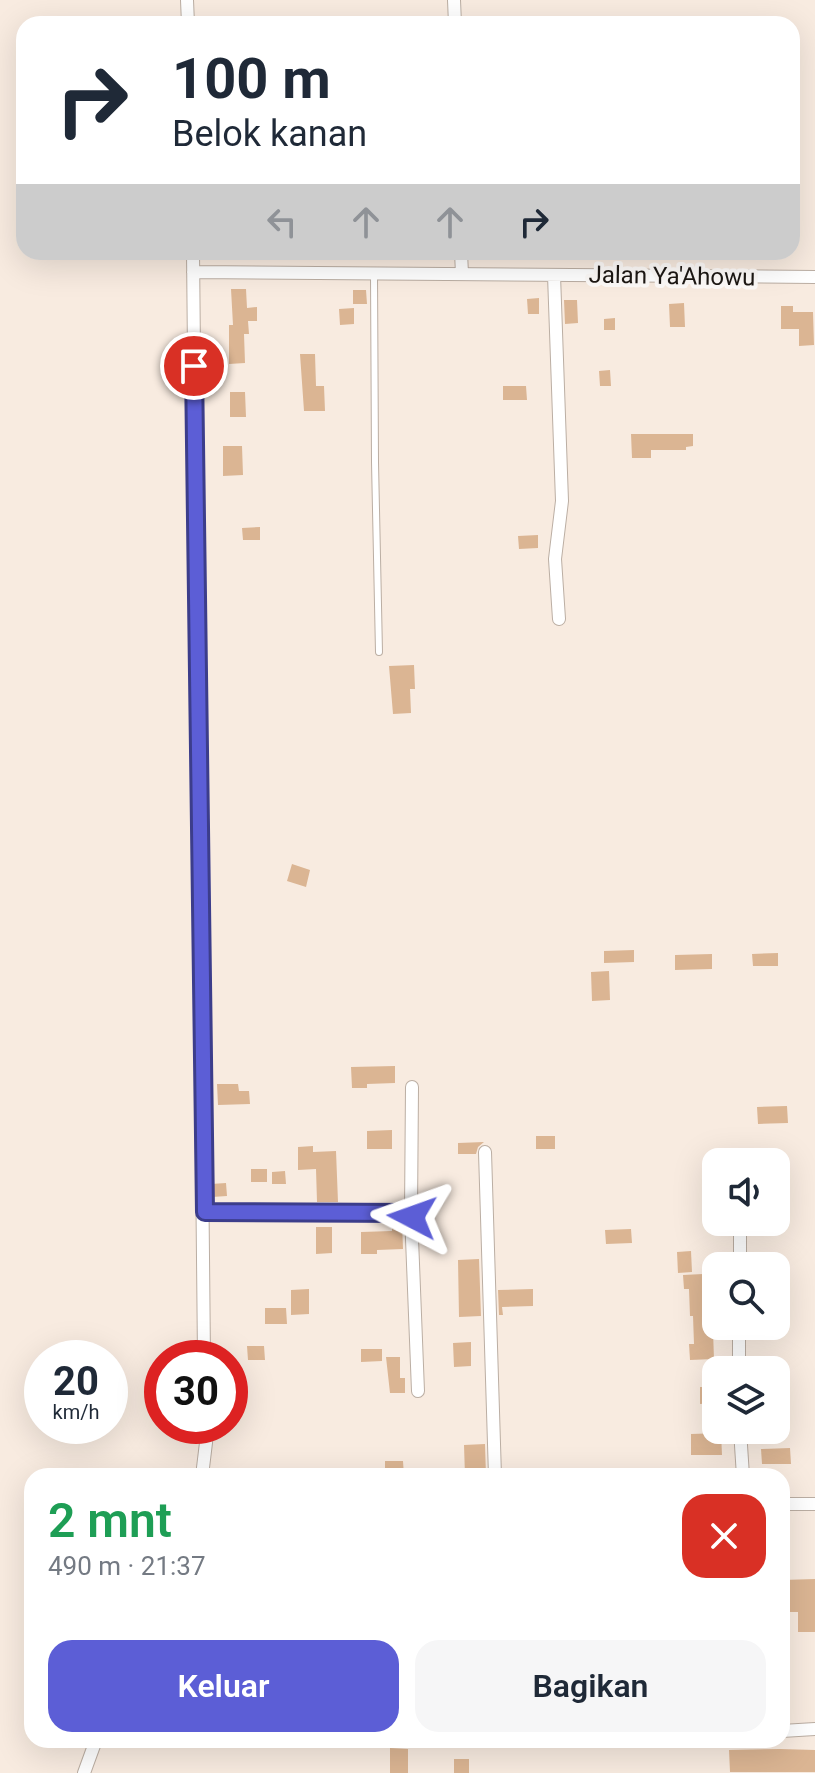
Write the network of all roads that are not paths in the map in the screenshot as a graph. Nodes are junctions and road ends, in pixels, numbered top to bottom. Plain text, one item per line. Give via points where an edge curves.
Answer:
1 (193, 260) edge
2 (461, 260) edge
3 (193, 272) junction
4 (374, 274) junction
5 (462, 274) junction
6 (554, 275) junction
7 (815, 277) edge
8 (559, 619) dead end
9 (379, 652) dead end
10 (412, 1087) dead end
11 (485, 1152) dead end
12 (205, 1212) junction
13 (412, 1215) junction
14 (204, 1340) edge
15 (418, 1391) dead end
16 (206, 1444) edge
17 (741, 1444) edge
18 (203, 1468) edge
19 (495, 1468) edge
20 (742, 1468) edge
21 (790, 1504) edge
22 (815, 1504) edge
23 (815, 1729) edge
24 (790, 1731) edge
25 (93, 1748) edge
26 (84, 1773) edge

1 - 3 street
2 - 5 street
3 - 4 street, Jalan Ya'Ahowu
3 - 12 street
4 - 5 street, Jalan Ya'Ahowu
4 - 9 lane
5 - 6 street, Jalan Ya'Ahowu
6 - 7 street, Jalan Ya'Ahowu
6 - 8 street via 562,501 555,559
10 - 13 street
11 - 19 street
12 - 13 street
12 - 14 street
13 - 15 street
16 - 18 street
17 - 20 street
21 - 22 street
23 - 24 street
25 - 26 street

